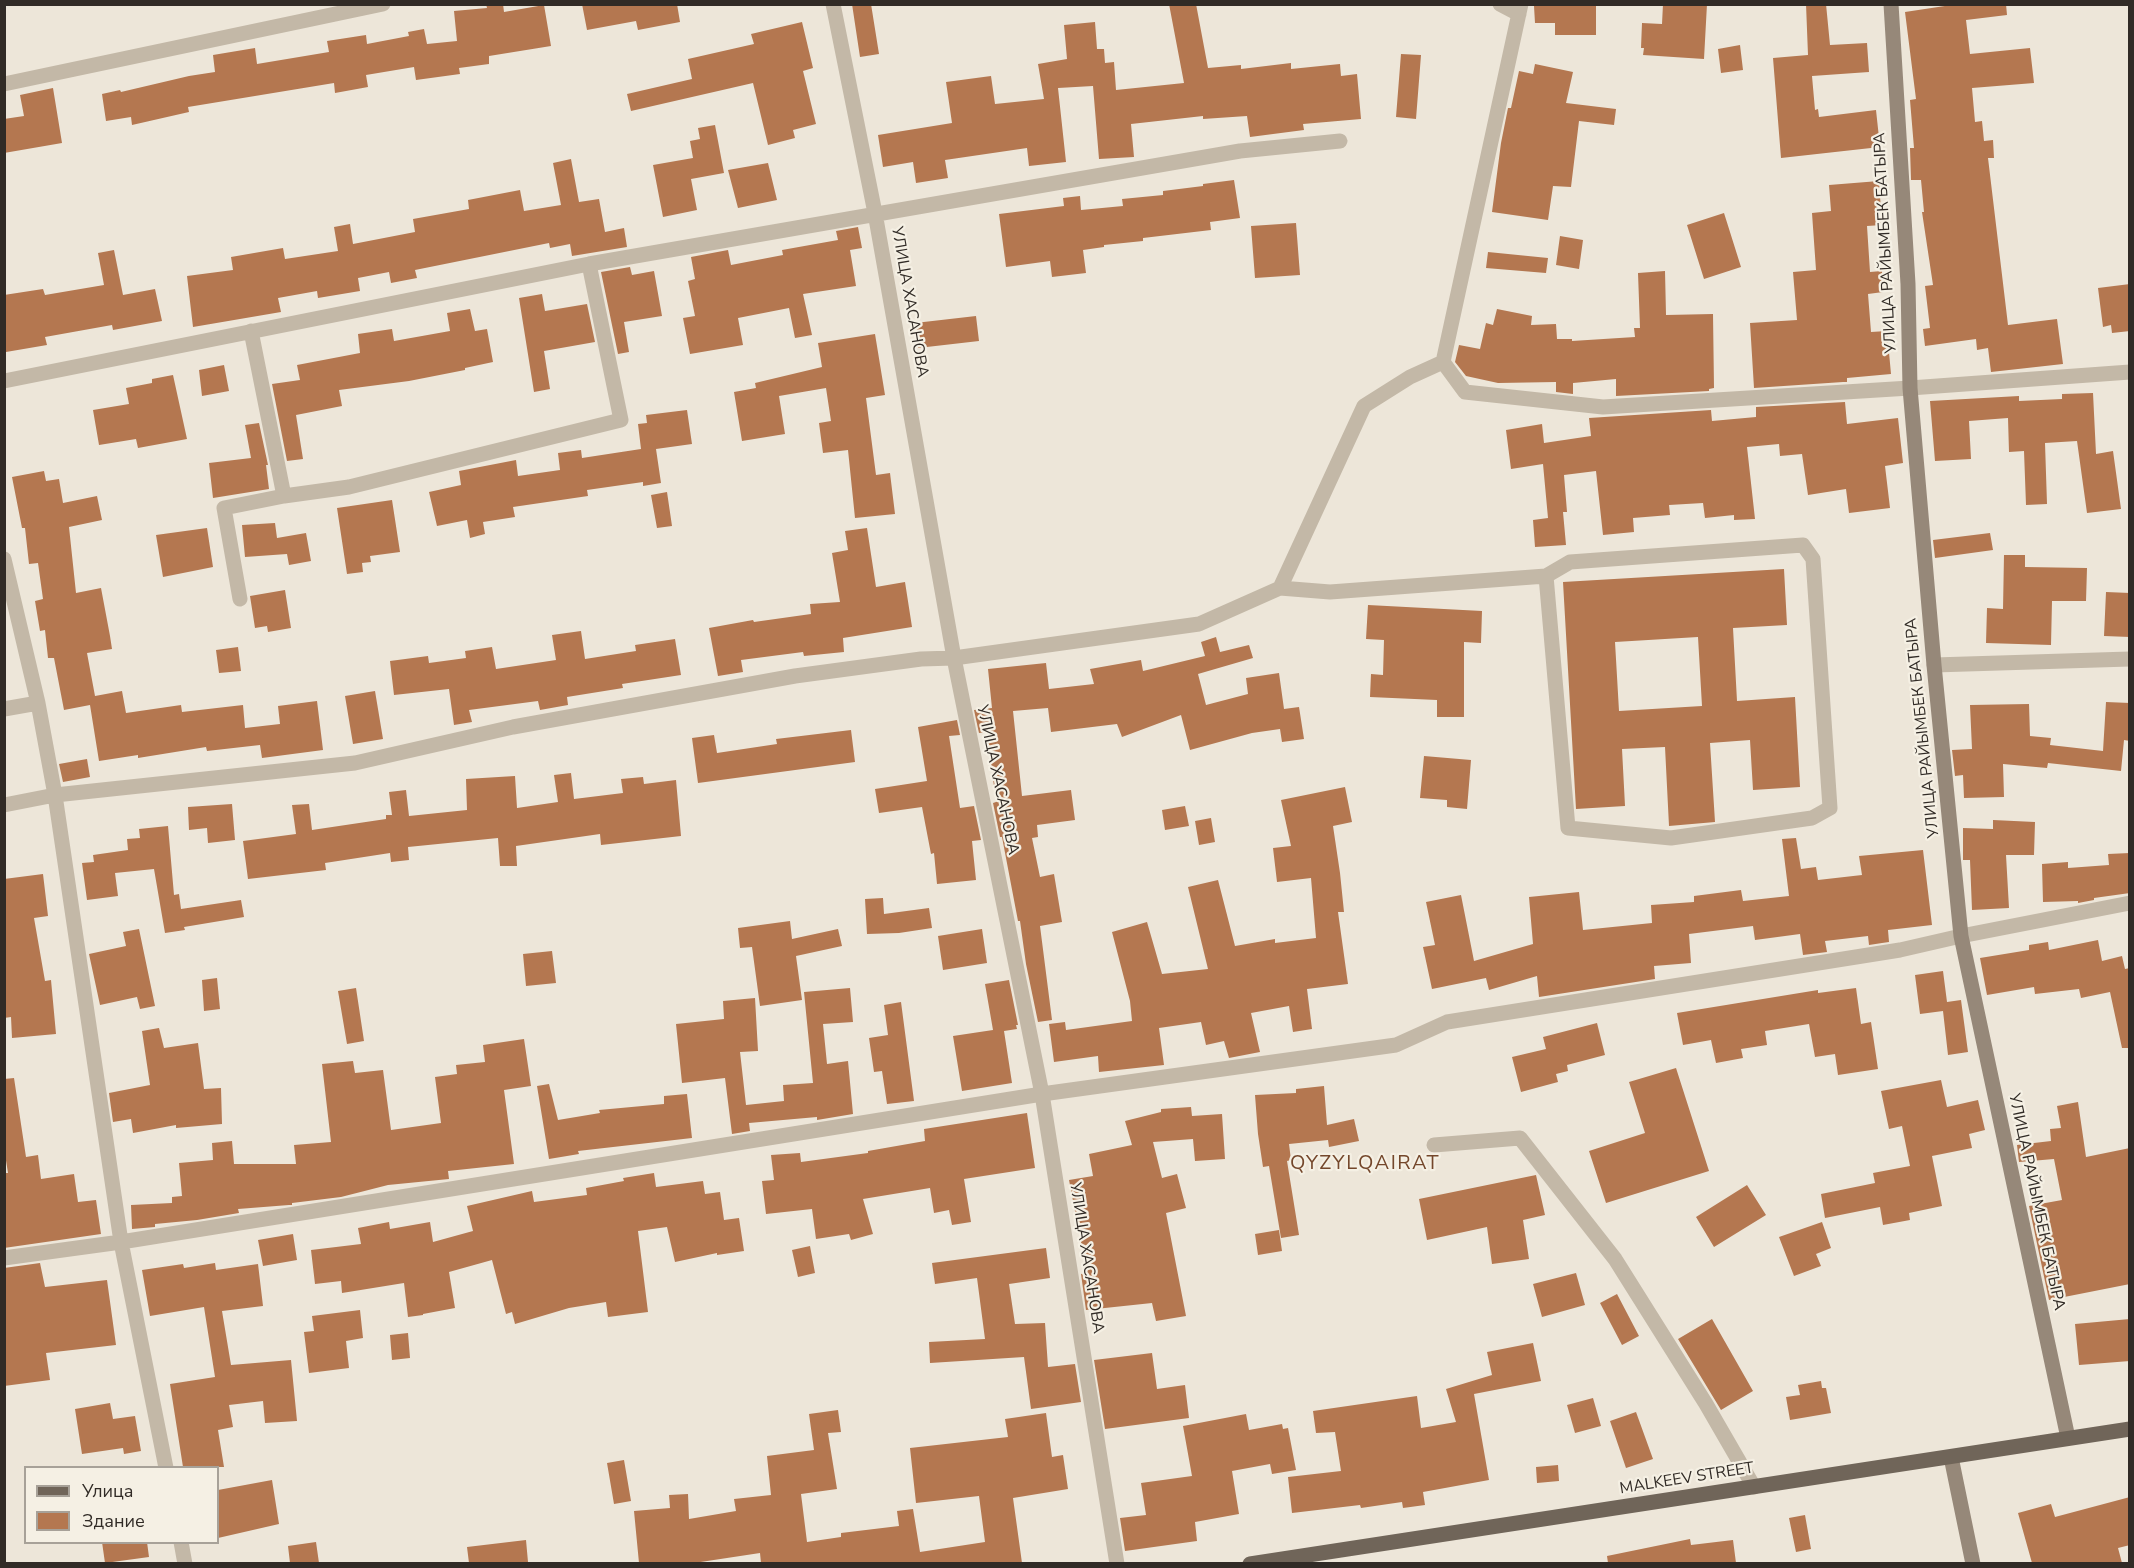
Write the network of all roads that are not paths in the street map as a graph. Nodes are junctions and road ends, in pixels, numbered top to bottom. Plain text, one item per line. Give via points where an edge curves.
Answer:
1 (382, 4) edge
2 (833, 4) edge
3 (1500, 4) edge
4 (1891, 4) edge
5 (1520, 9) edge
6 (4, 84) edge
7 (1340, 141) dead end
8 (874, 213) junction
9 (589, 264) junction
10 (251, 331) junction
11 (1443, 362) junction
12 (2130, 372) edge
13 (4, 381) edge
14 (1910, 388) junction
15 (284, 496) junction
16 (4, 558) edge
17 (1546, 576) junction
18 (1280, 588) junction
19 (240, 599) dead end
20 (954, 658) junction
21 (2130, 659) edge
22 (1934, 665) junction
23 (38, 703) junction
24 (4, 709) edge
25 (55, 795) junction
26 (4, 805) edge
27 (2130, 903) edge
28 (1961, 936) junction
29 (1042, 1094) junction
30 (1434, 1145) dead end
31 (121, 1242) junction
32 (4, 1258) edge
33 (2130, 1429) edge
34 (2068, 1438) junction
35 (1950, 1456) junction
36 (166, 1466) edge
37 (1754, 1486) junction
38 (181, 1544) edge
39 (185, 1563) edge
40 (1117, 1563) edge
41 (1250, 1563) edge
42 (1973, 1563) edge

1 - 6 street
2 - 8 street, УЛИЦА ХАСАНОВА
3 - 5 street
4 - 14 street, УЛИЦА РАЙЫМБЕК БАТЫРА via 1908,284
5 - 11 street
7 - 8 street via 1240,151
8 - 9 street
8 - 20 street, УЛИЦА ХАСАНОВА
9 - 10 street
9 - 15 street via 621,420 349,486
10 - 13 street
10 - 15 street
11 - 14 street via 1465,392 1603,407
11 - 18 street via 1364,406
12 - 14 street
14 - 22 street, УЛИЦА РАЙЫМБЕК БАТЫРА
15 - 19 street via 224,508
16 - 23 street
17 - 17 street via 1570,562 1803,545 1813,559 1830,808 1812,818 1671,838 1568,828
17 - 18 street via 1330,592
18 - 20 street via 1199,624
20 - 25 street via 795,676 513,727 355,763
20 - 29 street, УЛИЦА ХАСАНОВА
21 - 22 street
22 - 28 street, УЛИЦА РАЙЫМБЕК БАТЫРА
23 - 24 street
23 - 25 street
25 - 26 street
25 - 31 street
27 - 28 street
28 - 29 street via 1900,950 1447,1022 1396,1045
28 - 34 street, УЛИЦА РАЙЫМБЕК БАТЫРА
29 - 31 street
29 - 40 street, УЛИЦА ХАСАНОВА
30 - 37 street via 1520,1138 1614,1259
31 - 32 street
31 - 36 street
33 - 34 main road, MALKEEV STREET
34 - 35 main road, MALKEEV STREET
35 - 37 main road, MALKEEV STREET
35 - 42 street
37 - 41 main road, MALKEEV STREET
38 - 39 street

